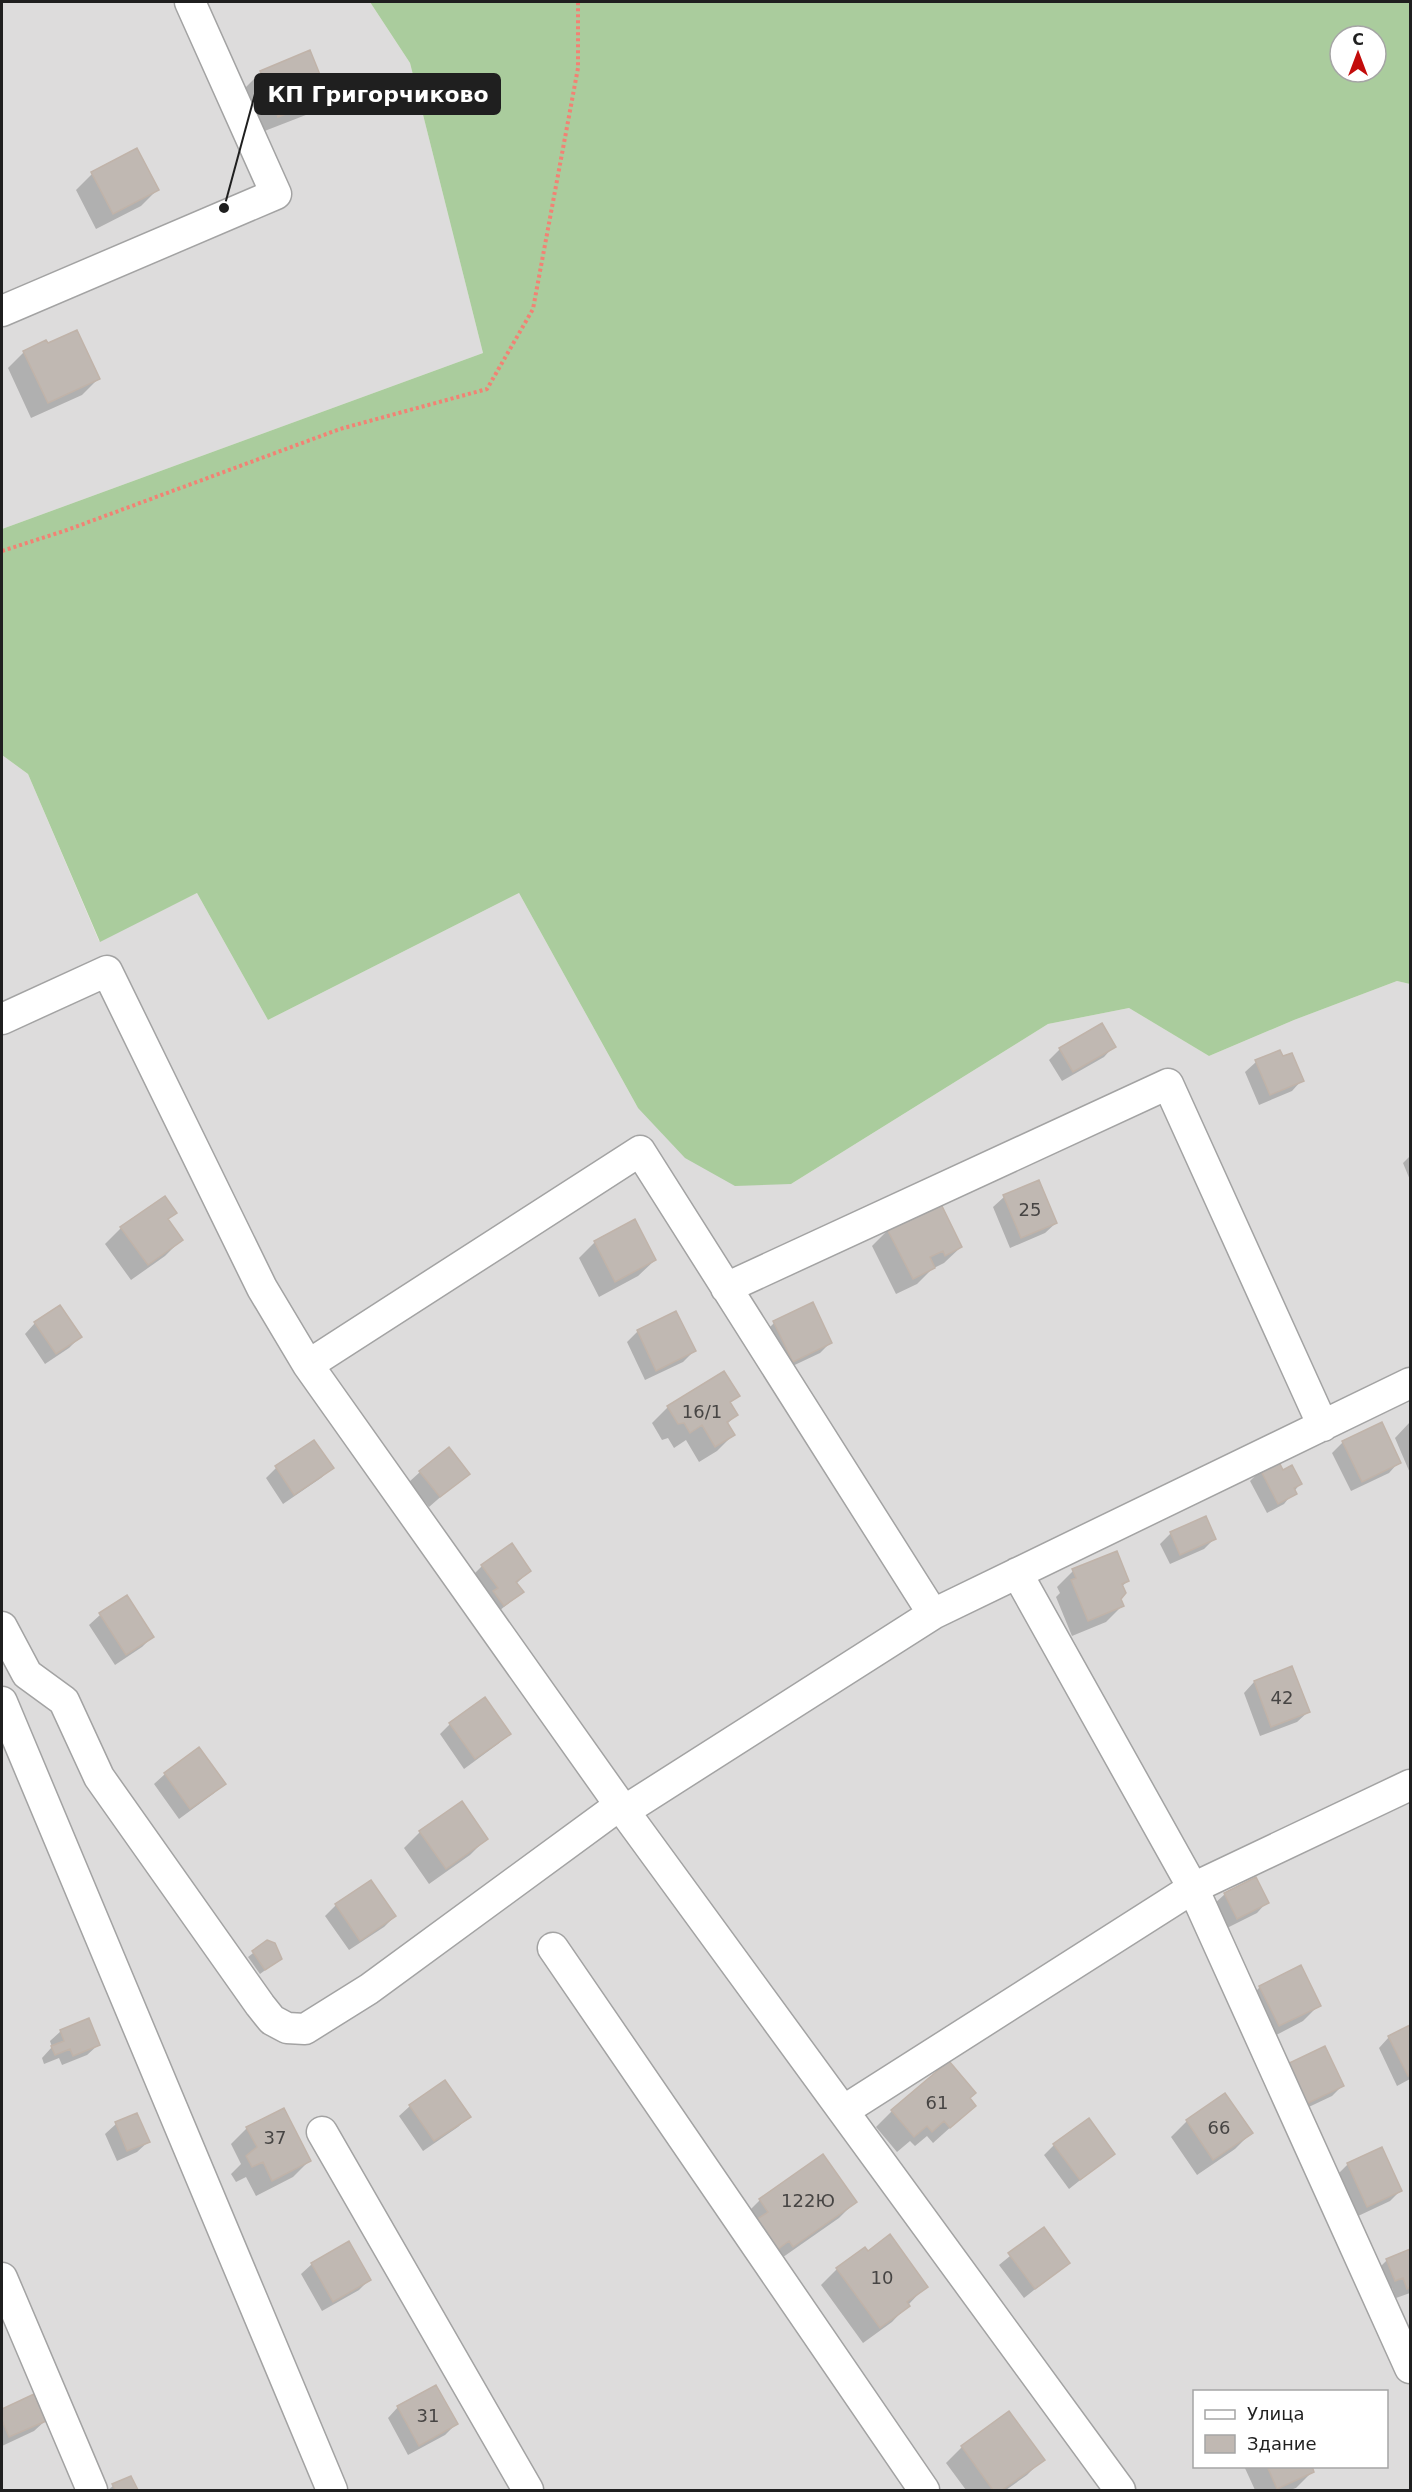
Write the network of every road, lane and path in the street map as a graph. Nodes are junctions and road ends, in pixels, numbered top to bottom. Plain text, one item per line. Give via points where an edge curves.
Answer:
1 (190, 2) edge
2 (578, 2) edge
3 (2, 311) edge
4 (2, 552) edge
5 (2, 1019) edge
6 (726, 1288) junction
7 (308, 1365) junction
8 (1410, 1383) edge
9 (1323, 1426) junction
10 (1017, 1573) junction
11 (933, 1614) junction
12 (2, 1627) edge
13 (2, 1702) edge
14 (1410, 1785) edge
15 (622, 1808) junction
16 (1193, 1888) junction
17 (553, 1948) dead end
18 (843, 2111) junction
19 (322, 2132) dead end
20 (2, 2278) edge
21 (1410, 2368) edge
22 (92, 2490) edge
23 (332, 2490) edge
24 (528, 2490) edge
25 (924, 2490) edge
26 (1120, 2490) edge

1 - 3 lane via 276,194
2 - 4 path via 578,68 533,309 487,389 340,429
5 - 7 lane via 107,971 262,1288
6 - 7 lane via 640,1151
6 - 9 lane via 1168,1084
6 - 11 lane
7 - 15 lane
8 - 9 lane
9 - 10 lane
10 - 11 lane
10 - 16 lane
11 - 15 lane
12 - 15 lane via 27,1674 64,1701 99,1777 260,2005 272,2020 287,2028 305,2029 369,1989
13 - 23 lane
14 - 16 lane
15 - 18 lane
16 - 18 lane
16 - 21 lane
17 - 25 lane
18 - 26 lane
19 - 24 lane
20 - 22 lane

